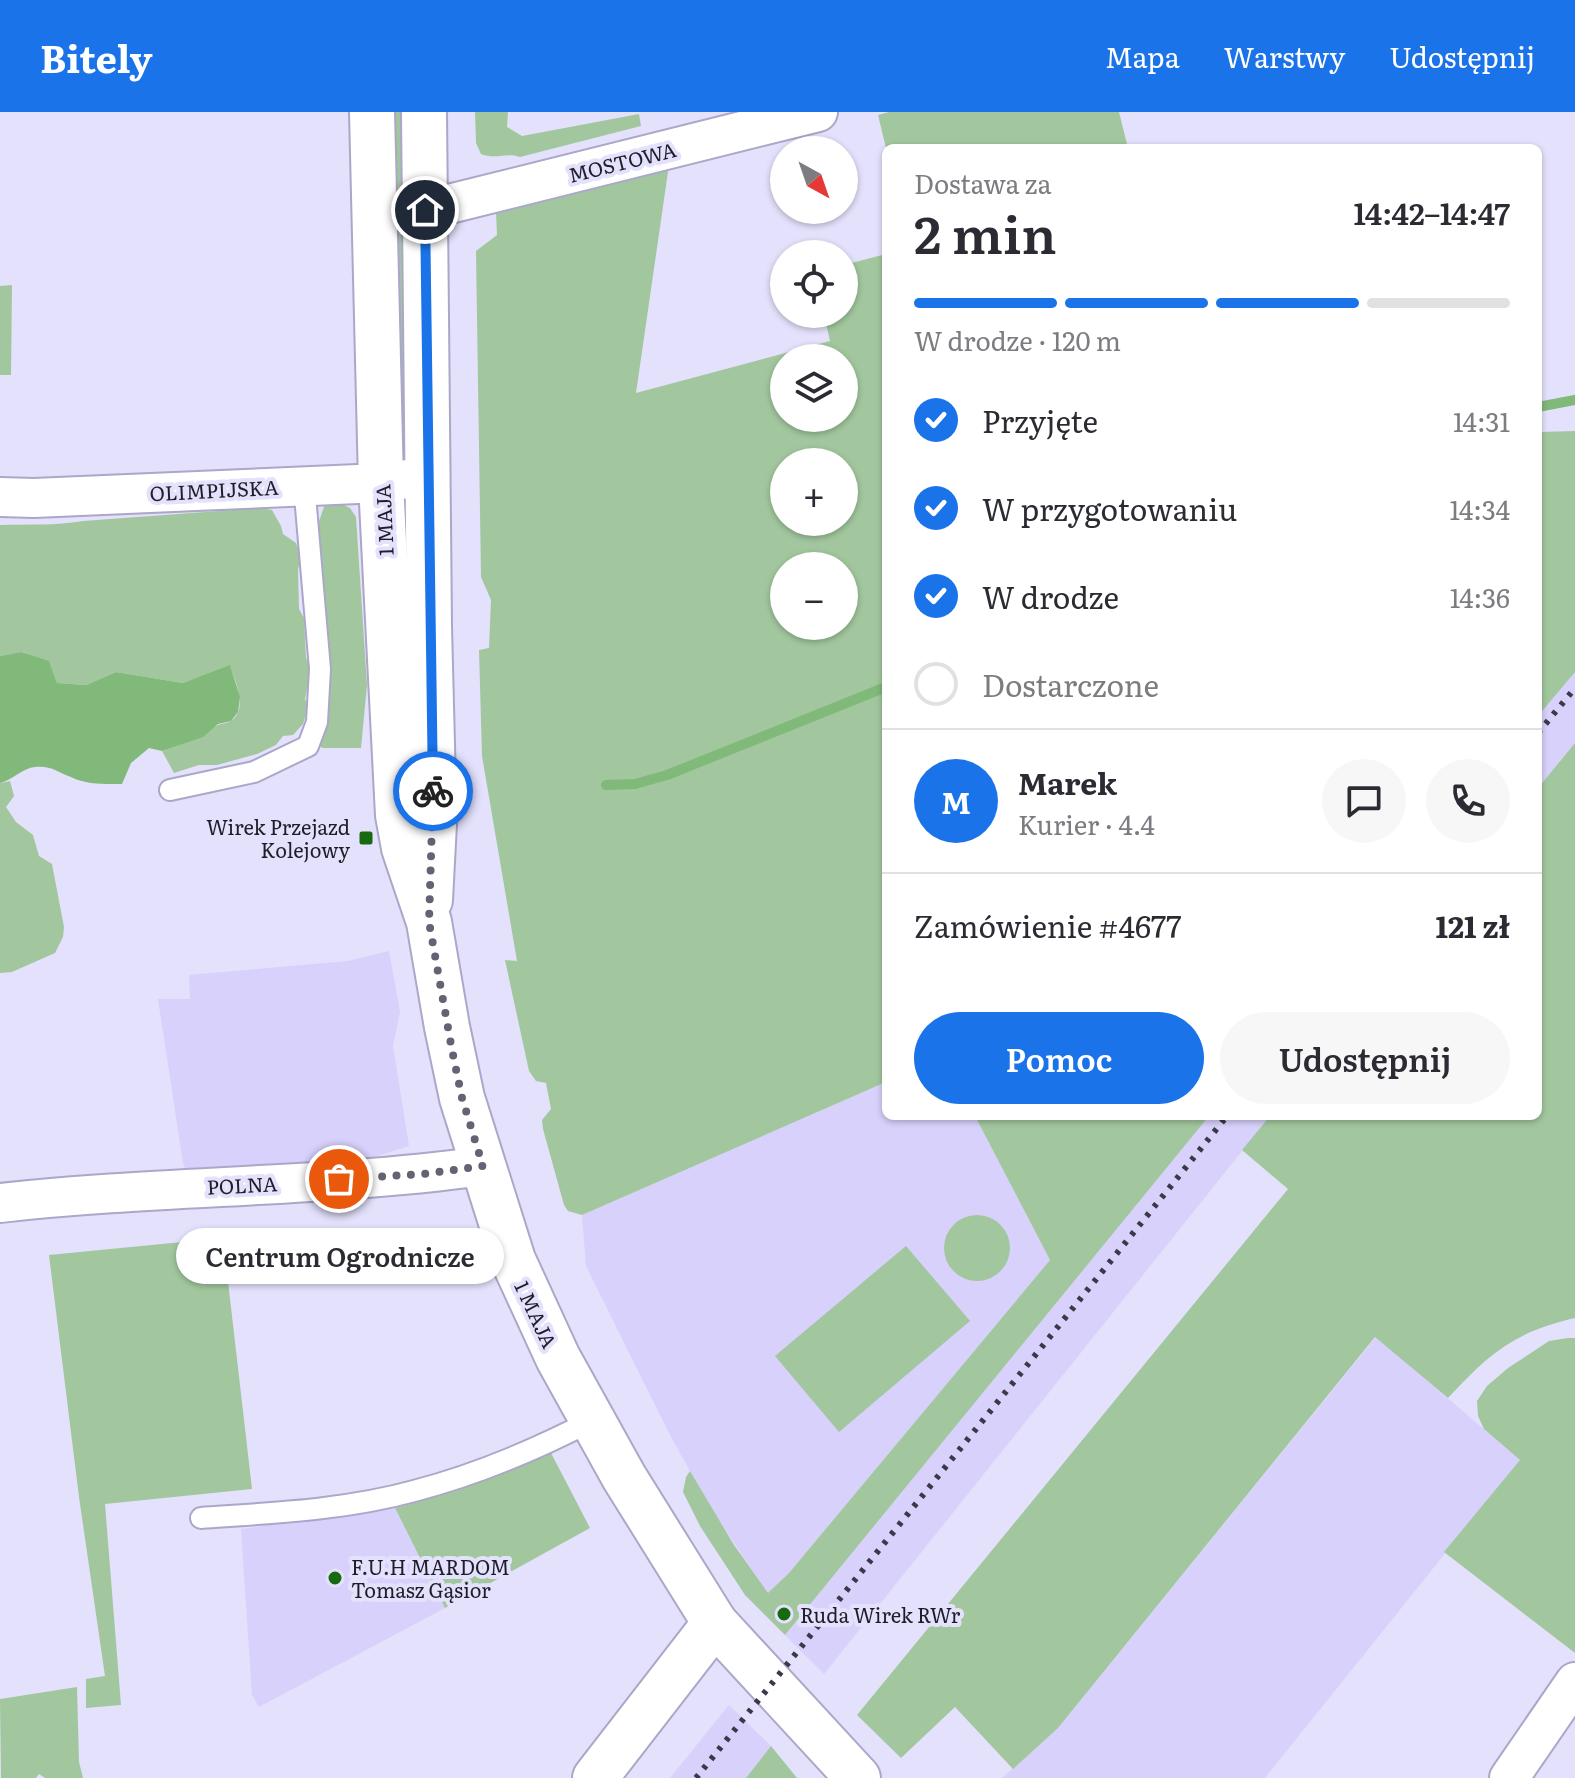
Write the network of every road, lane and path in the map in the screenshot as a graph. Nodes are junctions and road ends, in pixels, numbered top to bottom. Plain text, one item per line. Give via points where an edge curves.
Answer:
1 (372, 112) edge
2 (424, 112) edge
3 (818, 112) edge
4 (728, 122) edge
5 (425, 210) junction
6 (427, 476) junction
7 (381, 483) junction
8 (304, 484) junction
9 (0, 497) edge
10 (170, 790) dead end
11 (429, 922) junction
12 (483, 1166) junction
13 (0, 1203) edge
14 (591, 1421) junction
15 (201, 1518) dead end
16 (715, 1623) junction
17 (1575, 1682) edge
18 (595, 1778) edge
19 (858, 1778) edge
20 (1509, 1778) edge

1 - 7 main road, 1 MAJA
2 - 5 main road, 1 MAJA
3 - 4 street, MOSTOWA
4 - 5 street, MOSTOWA
5 - 6 main road, 1 MAJA
6 - 7 street, OLIMPIJSKA
6 - 11 main road, 1 MAJA via 434,823
7 - 8 street, OLIMPIJSKA
7 - 11 main road, 1 MAJA via 398,815
8 - 9 street, OLIMPIJSKA
8 - 10 lane via 320,669 317,722 308,746 254,772
11 - 12 main road, 1 MAJA via 462,1098
12 - 13 street, POLNA
12 - 14 main road, 1 MAJA via 513,1260
14 - 15 lane via 471,1474 413,1491 309,1510
14 - 16 main road, 1 MAJA
16 - 18 main road
16 - 19 main road, 1 MAJA
17 - 20 street

